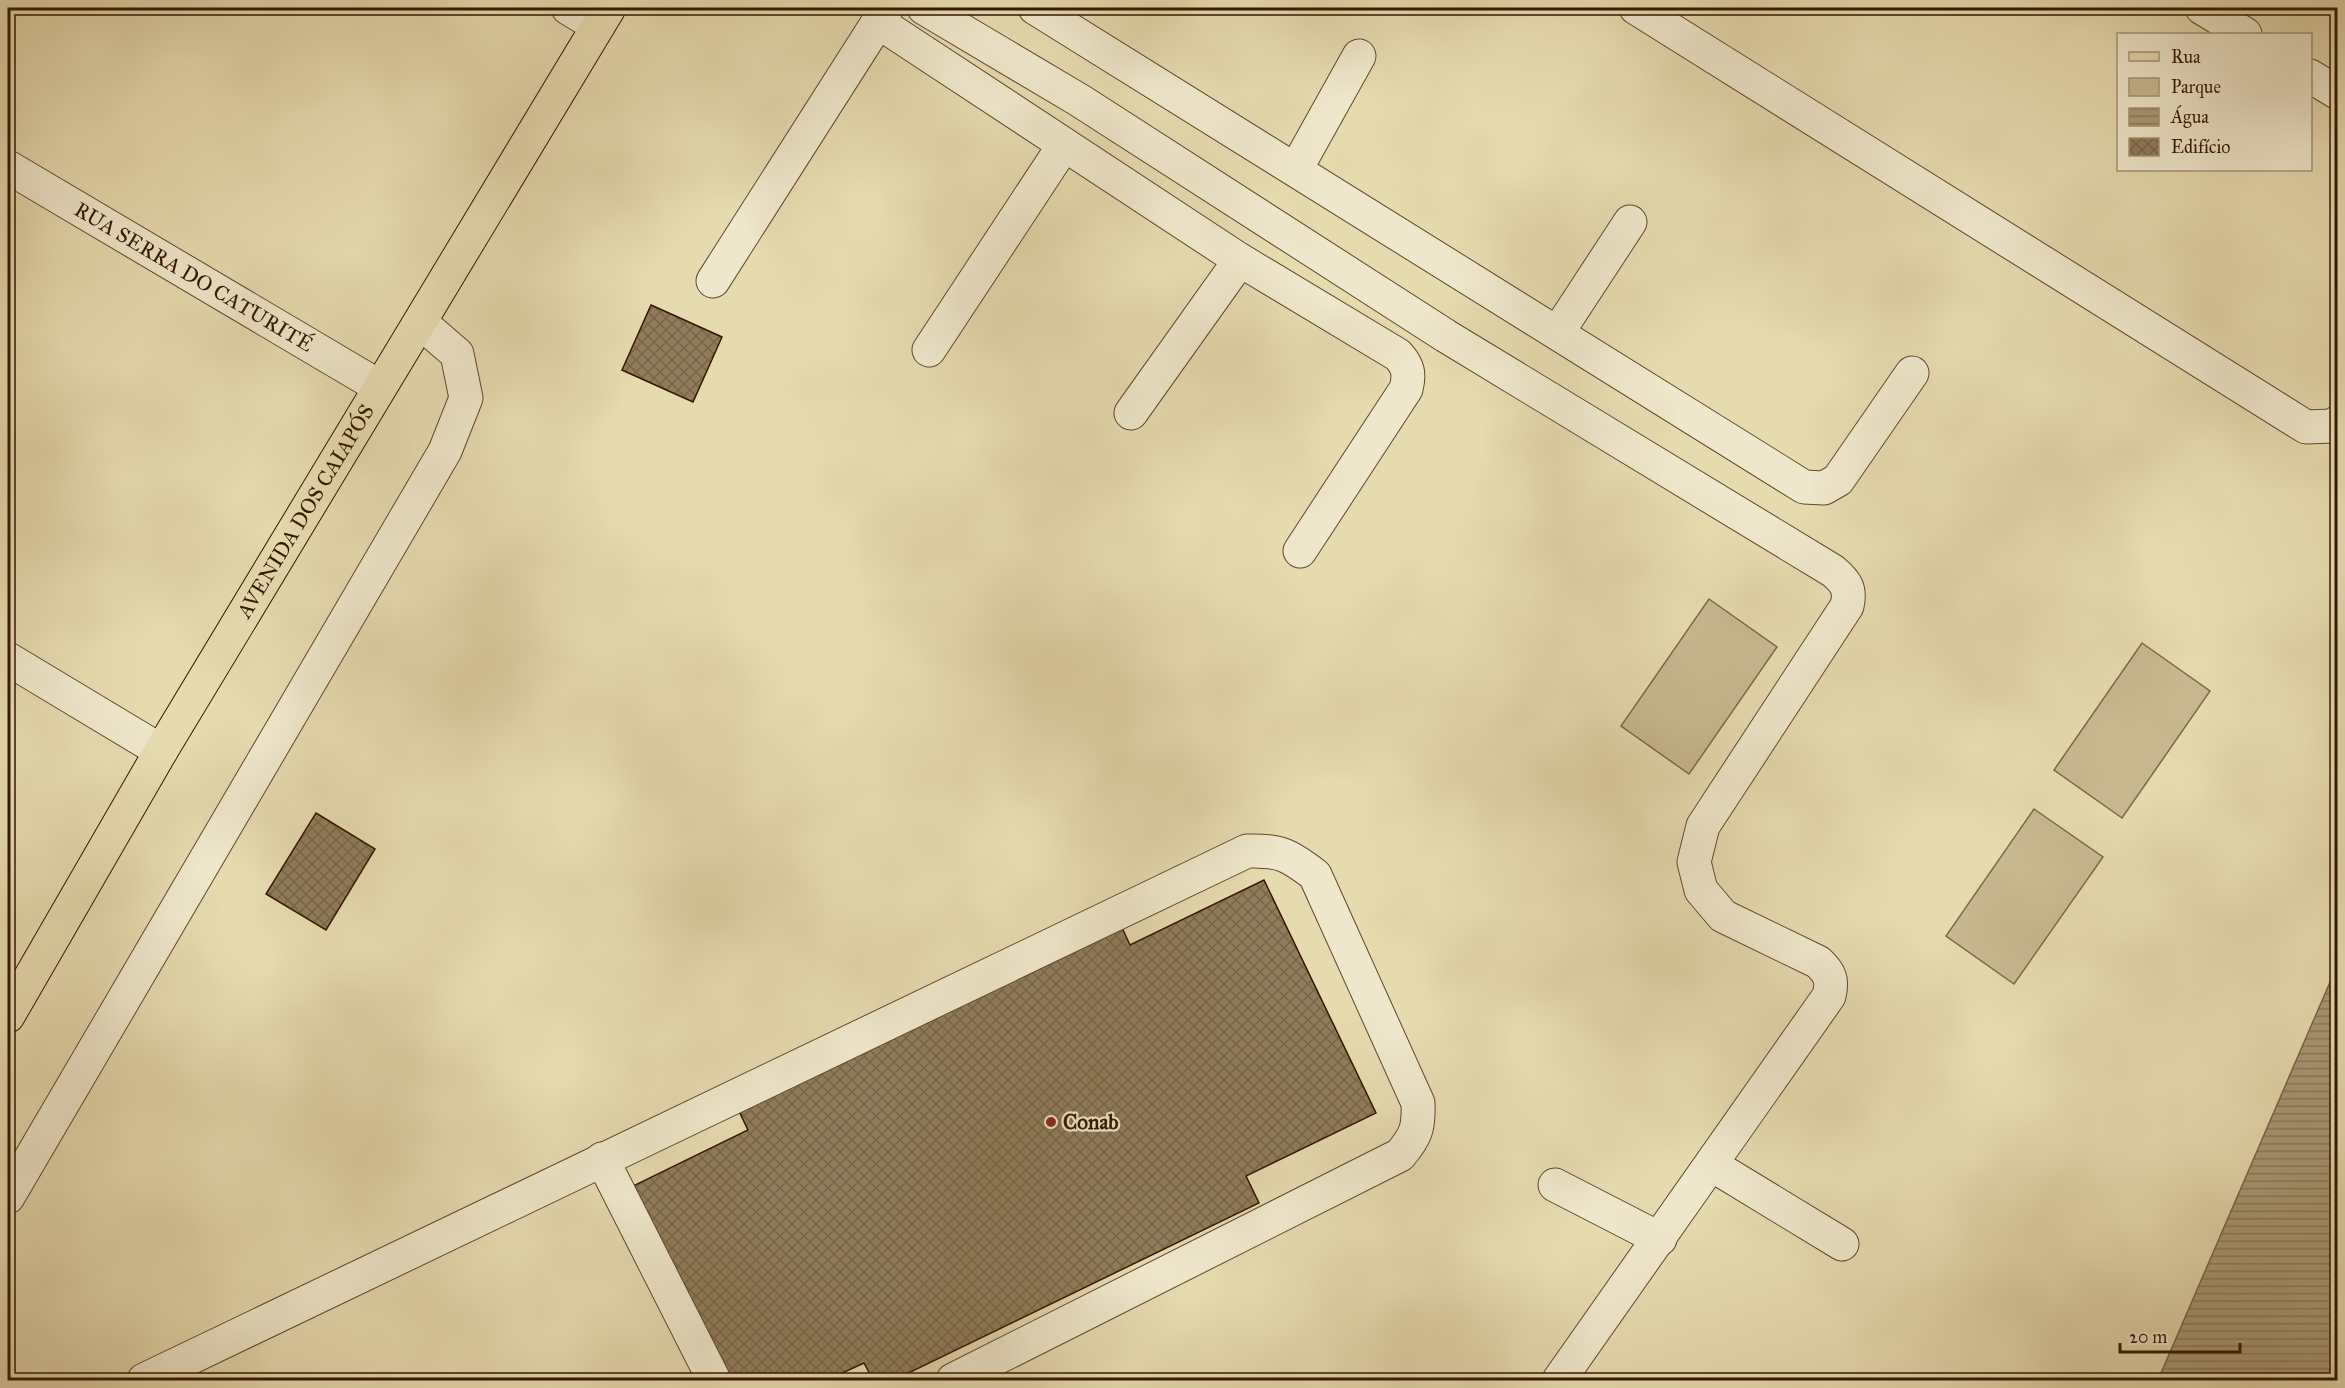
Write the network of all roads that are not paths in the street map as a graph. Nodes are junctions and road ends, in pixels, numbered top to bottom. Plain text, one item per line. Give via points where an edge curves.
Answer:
1 (568, 8) edge
2 (924, 8) edge
3 (1035, 8) edge
4 (1636, 8) edge
5 (2202, 8) edge
6 (883, 15) edge
7 (604, 17) edge
8 (2243, 33) edge
9 (1359, 56) dead end
10 (2312, 77) edge
11 (2337, 93) edge
12 (1064, 145) junction
13 (8, 167) edge
14 (1296, 170) junction
15 (1630, 222) dead end
16 (1240, 260) junction
17 (713, 281) dead end
18 (420, 322) junction
19 (1558, 332) junction
20 (929, 350) dead end
21 (1912, 373) dead end
22 (380, 387) junction
23 (1131, 413) dead end
24 (2337, 423) edge
25 (1300, 551) dead end
26 (8, 659) edge
27 (161, 751) junction
28 (8, 1016) edge
29 (602, 1159) junction
30 (1712, 1165) junction
31 (1555, 1185) dead end
32 (8, 1197) edge
33 (1660, 1239) junction
34 (1842, 1244) dead end
35 (144, 1380) edge
36 (714, 1380) edge
37 (953, 1380) edge
38 (1559, 1380) edge

1 - 7 street
2 - 30 street via 1079,100 1446,336 1845,581 1850,594 1847,606 1703,826 1694,862 1701,890 1723,915 1818,962 1828,972 1832,984 1829,996
3 - 14 street
4 - 24 street via 2306,427
5 - 8 street
6 - 12 street
6 - 17 street
7 - 18 main road, AVENIDA DOS CAIAPÓS
9 - 14 street
10 - 11 street
12 - 16 street
12 - 20 street
13 - 22 street, RUA SERRA DO CATURITÉ
14 - 19 street
15 - 19 street
16 - 23 street
16 - 25 street via 1398,355 1407,366 1406,390
18 - 22 main road, AVENIDA DOS CAIAPÓS
18 - 32 street via 457,354 464,387 466,398 445,451
19 - 21 street via 1804,487 1824,488 1838,480
22 - 27 main road, AVENIDA DOS CAIAPÓS
26 - 27 street
27 - 28 main road, AVENIDA DOS CAIAPÓS
29 - 35 street
29 - 36 street
29 - 37 street via 1247,851 1271,850 1294,859 1315,875 1418,1103 1419,1121 1414,1137 1400,1155
30 - 33 street
30 - 34 street
31 - 33 street
33 - 38 street

